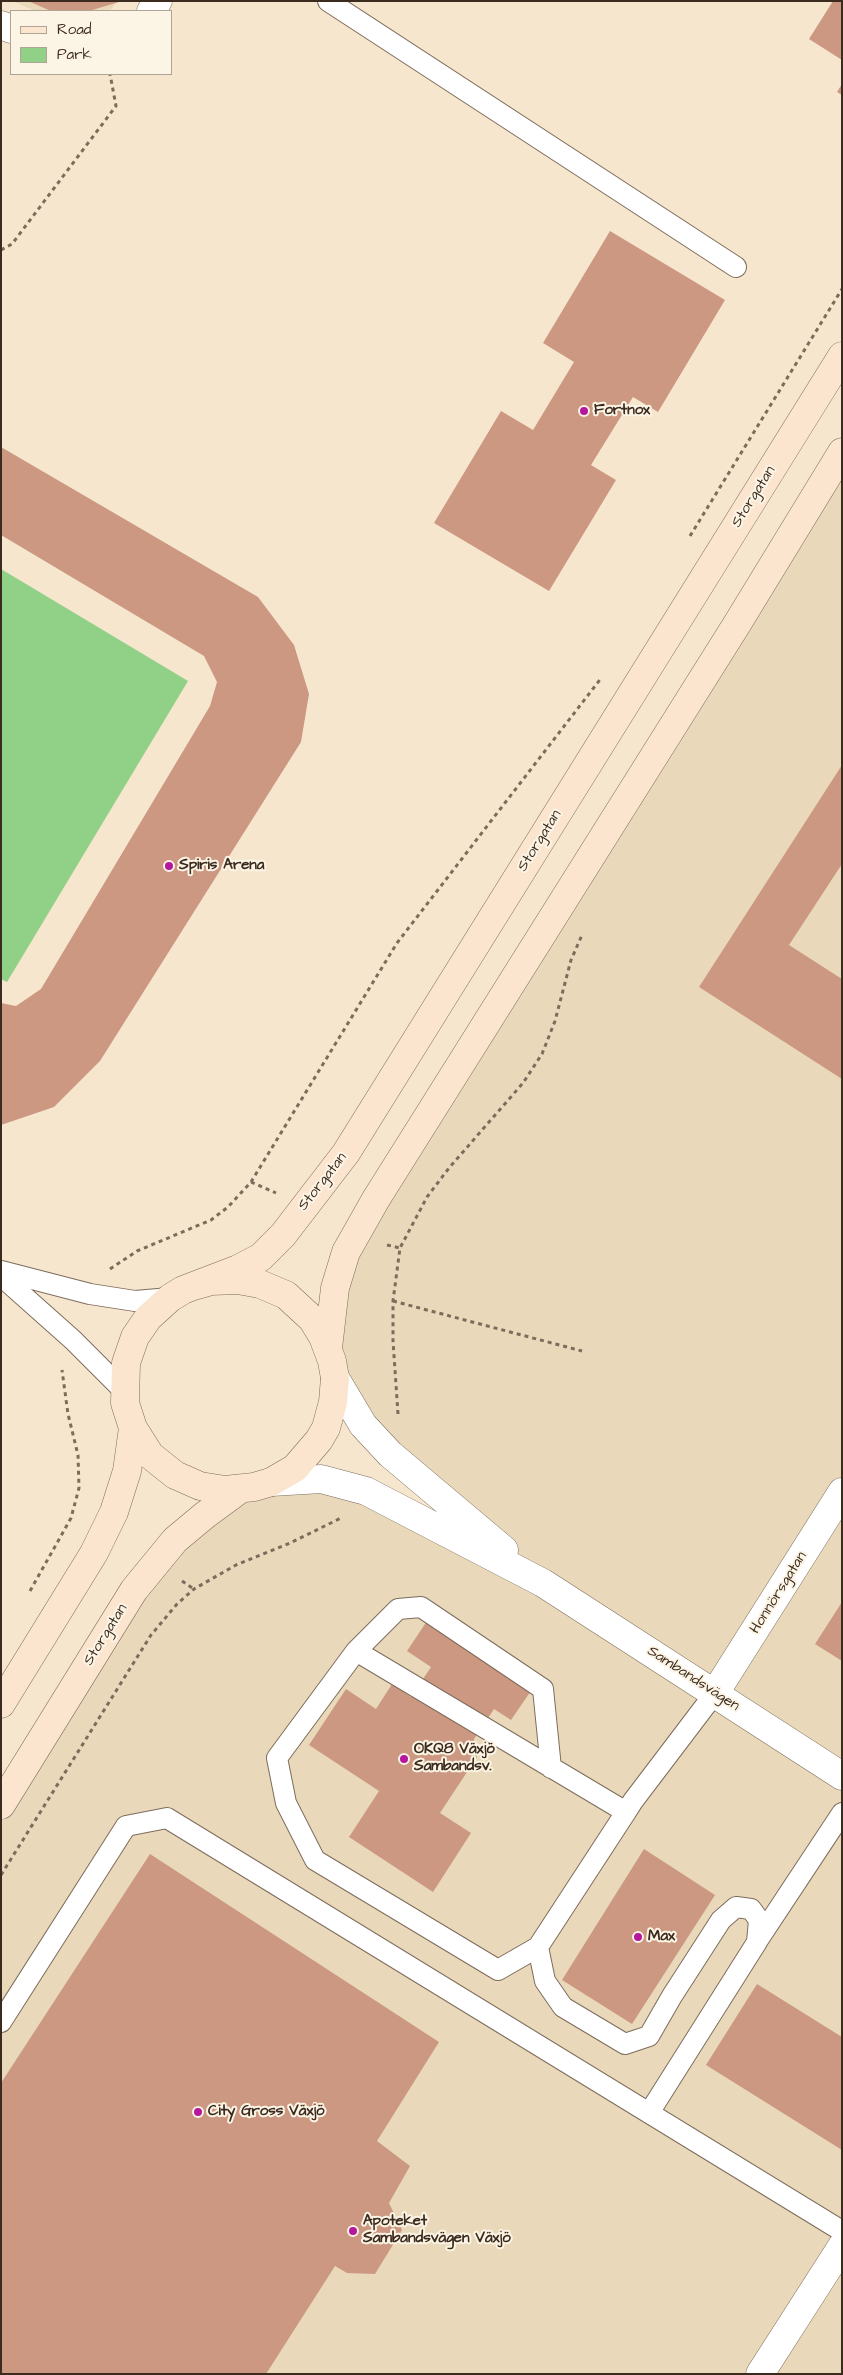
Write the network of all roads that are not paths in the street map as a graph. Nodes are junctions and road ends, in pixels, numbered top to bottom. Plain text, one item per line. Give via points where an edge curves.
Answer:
1 (328, 1) edge
2 (736, 267) dead end
3 (842, 356) edge
4 (842, 452) edge
5 (1, 1271) edge
6 (1, 1276) edge
7 (197, 1285) junction
8 (170, 1298) junction
9 (328, 1348) junction
10 (334, 1378) junction
11 (124, 1391) junction
12 (133, 1428) junction
13 (271, 1482) junction
14 (240, 1490) junction
15 (842, 1492) edge
16 (543, 1583) junction
17 (356, 1651) junction
18 (715, 1693) junction
19 (1, 1704) edge
20 (551, 1768) junction
21 (842, 1776) edge
22 (1, 1806) edge
23 (626, 1812) junction
24 (842, 1813) edge
25 (757, 1942) junction
26 (538, 1947) junction
27 (1, 2022) edge
28 (649, 2113) junction
29 (842, 2232) edge
30 (842, 2246) edge
31 (760, 2374) edge

1 - 2 lane
3 - 7 main road, Storgatan via 346,1153 283,1235 261,1257
4 - 9 main road, Storgatan via 738,624 376,1199 346,1252 335,1288
5 - 8 lane via 90,1294 135,1301
6 - 11 lane
7 - 8 main road, Storgatan
7 - 9 main road, Storgatan via 238,1280 276,1291 306,1312
8 - 11 main road, Storgatan via 148,1318 135,1337 126,1363
9 - 10 main road, Storgatan
10 - 13 main road, Storgatan via 331,1412 319,1440 294,1468
10 - 16 street, Sambandsvägen via 363,1425 390,1454
11 - 12 main road, Storgatan
12 - 14 main road, Storgatan via 150,1455 174,1475 200,1486
12 - 19 main road, Storgatan via 127,1471 114,1512 94,1553
13 - 14 main road, Storgatan
13 - 16 street, Sambandsvägen via 321,1479 366,1491
14 - 22 main road, Storgatan via 175,1540 134,1590
15 - 18 street, Honnörsgatan
16 - 18 street, Sambandsvägen
17 - 20 lane
17 - 20 lane via 398,1609 421,1607 543,1689
17 - 26 lane via 277,1758 286,1802 315,1860 498,1970
18 - 21 street, Sambandsvägen
18 - 23 lane
20 - 23 lane
23 - 26 lane
24 - 25 lane
25 - 26 lane via 759,1920 751,1909 736,1907 721,1920 648,2036 625,2044 563,2007 545,1981
25 - 28 lane
27 - 28 lane via 126,1826 167,1818
28 - 29 lane
30 - 31 street

